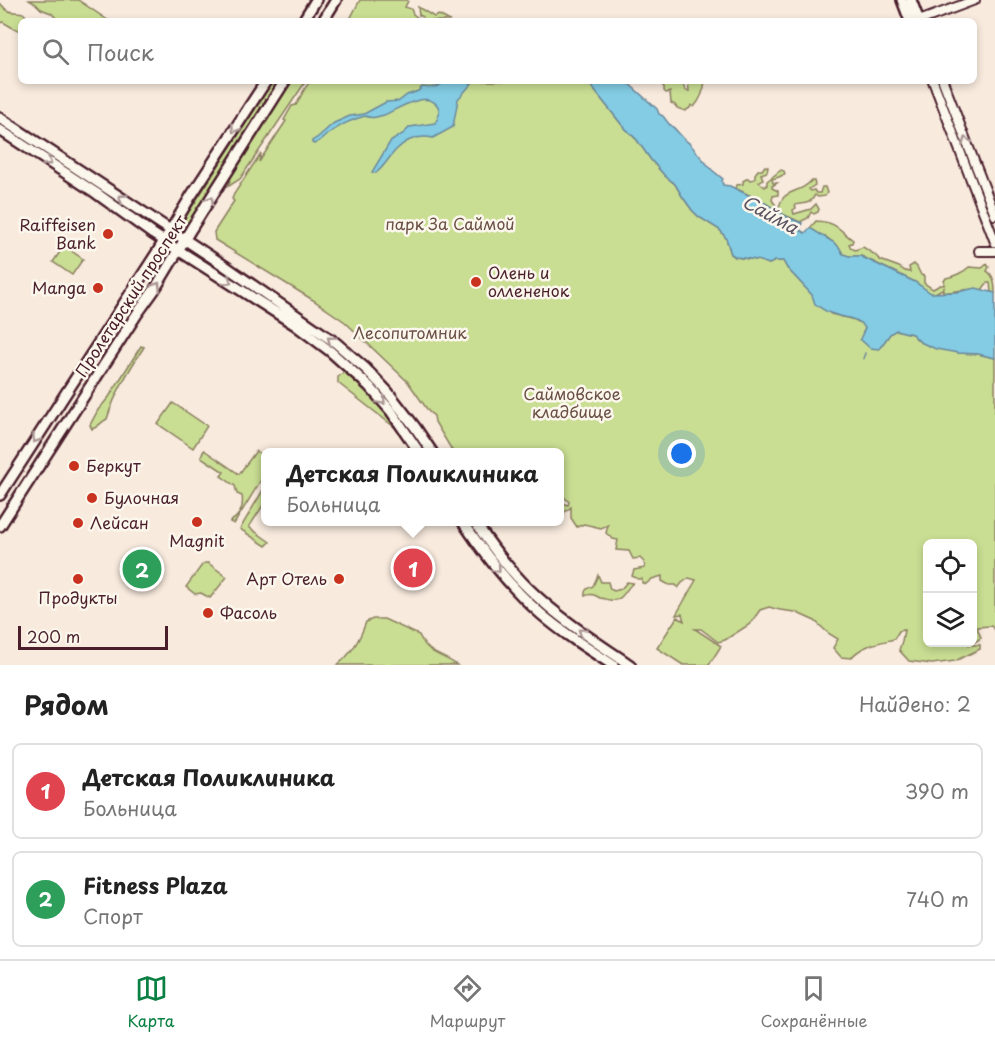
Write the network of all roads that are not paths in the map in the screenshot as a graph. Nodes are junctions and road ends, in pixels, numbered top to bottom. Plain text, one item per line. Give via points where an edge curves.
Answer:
1 (316, 0) edge
2 (336, 0) edge
3 (902, 0) edge
4 (911, 0) edge
5 (975, 0) edge
6 (305, 18) edge
7 (326, 18) edge
8 (909, 18) edge
9 (918, 18) edge
10 (927, 18) edge
11 (264, 84) edge
12 (283, 84) edge
13 (934, 84) edge
14 (943, 84) edge
15 (0, 118) edge
16 (0, 130) edge
17 (995, 215) edge
18 (171, 230) junction
19 (185, 240) junction
20 (164, 241) junction
21 (995, 242) edge
22 (179, 250) junction
23 (995, 250) edge
24 (979, 251) dead end
25 (417, 448) edge
26 (429, 448) edge
27 (0, 495) edge
28 (0, 526) edge
29 (466, 526) edge
30 (478, 526) edge
31 (613, 665) edge
32 (630, 665) edge

1 - 6 main road
2 - 7 main road
3 - 8 main road
4 - 9 main road
5 - 10 street
11 -> 18 main road, Пролетарский проспект
19 -> 12 main road, Пролетарский проспект
13 - 21 street
17 -> 14 street
18 -> 15 main road
16 -> 20 main road
18 - 19 main road
18 - 20 main road, Пролетарский проспект
19 - 22 main road, Пролетарский проспект
26 -> 19 main road via 393,399 352,356
20 - 22 main road
20 -> 27 main road, Пролетарский проспект
22 -> 25 main road via 294,324 347,365 391,411
28 -> 22 main road, Пролетарский проспект
23 - 24 street
29 -> 31 main road via 523,597
32 -> 30 main road via 578,630 530,590

